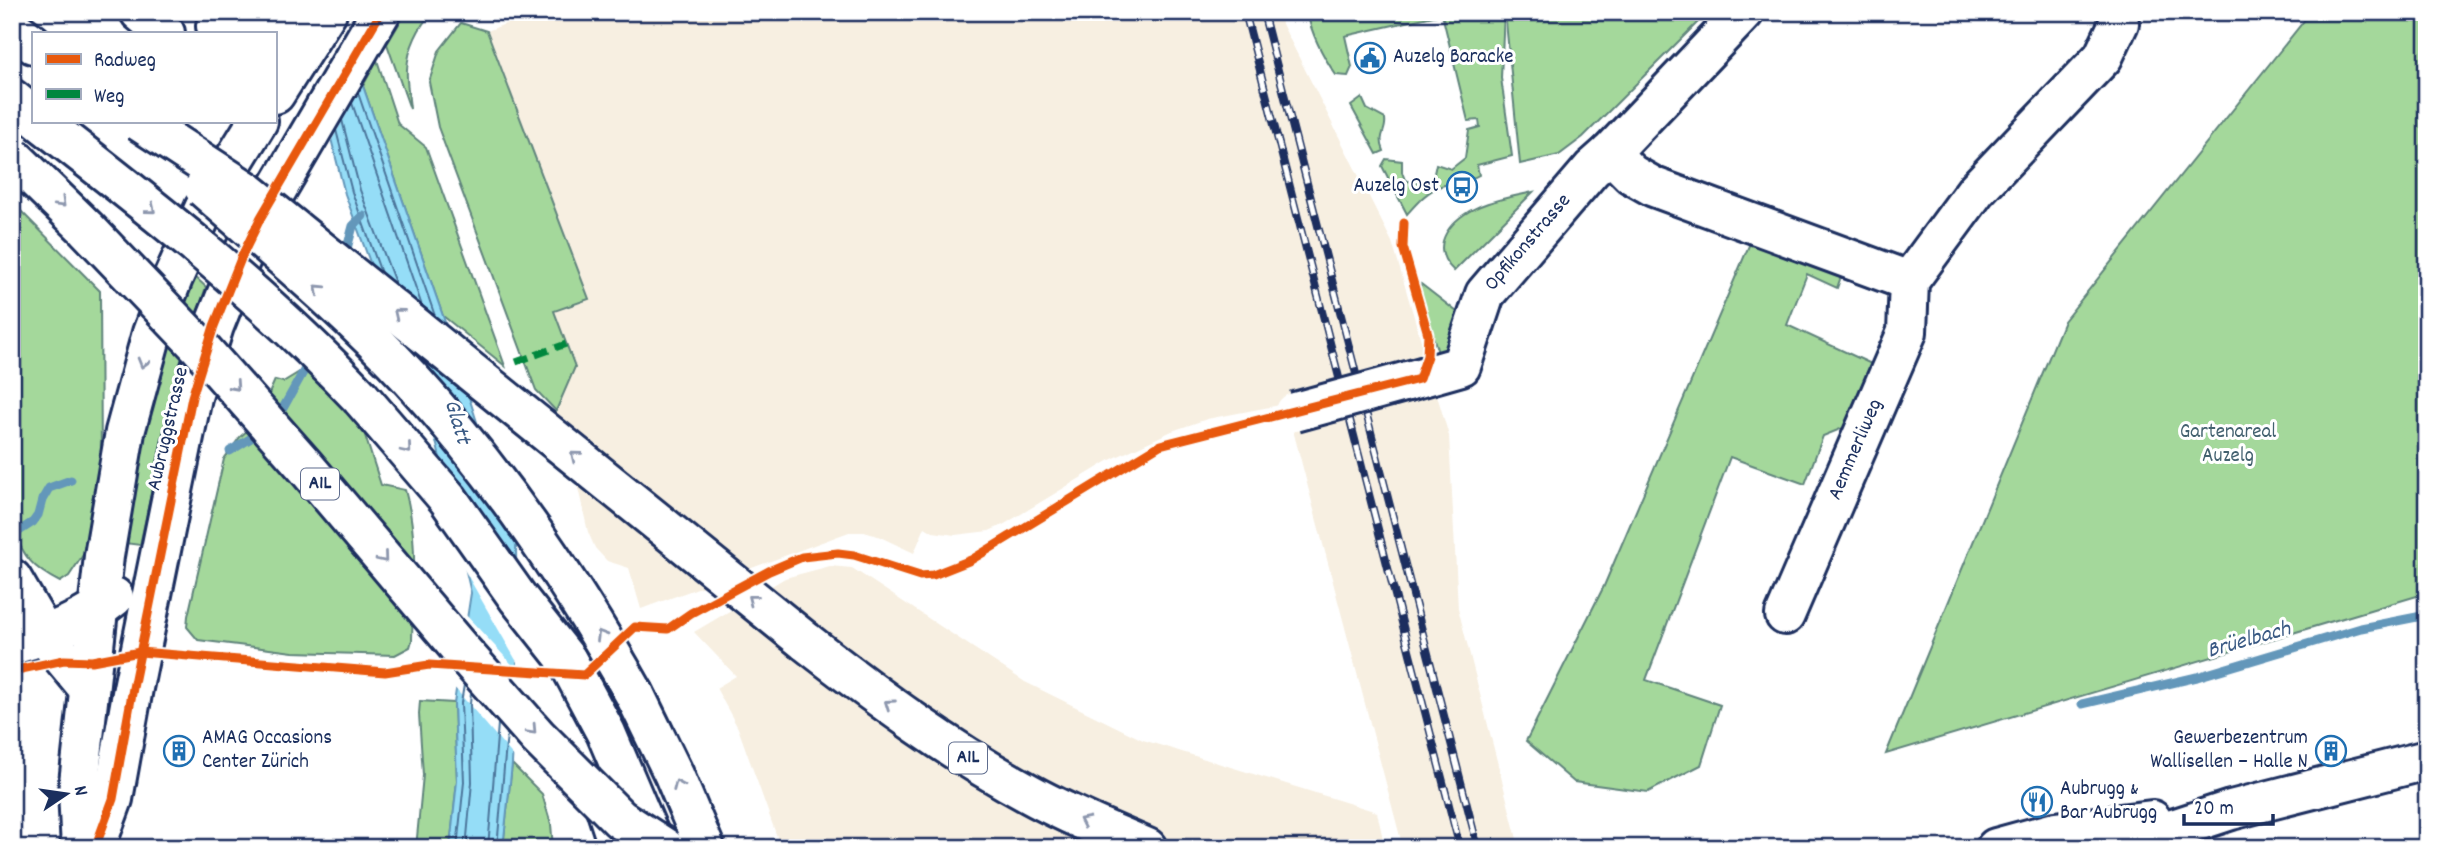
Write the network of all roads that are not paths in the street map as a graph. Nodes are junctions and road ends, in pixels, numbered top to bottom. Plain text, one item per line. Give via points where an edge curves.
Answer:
1 (140, 12) edge
2 (319, 12) edge
3 (327, 12) edge
4 (381, 12) edge
5 (1744, 12) edge
6 (2119, 23) dead end
7 (164, 32) edge
8 (276, 34) edge
9 (332, 93) junction
10 (12, 99) edge
11 (276, 101) edge
12 (276, 111) edge
13 (32, 115) edge
14 (41, 122) edge
15 (130, 122) edge
16 (141, 122) edge
17 (263, 122) edge
18 (268, 122) edge
19 (1609, 153) junction
20 (12, 156) edge
21 (261, 217) junction
22 (1909, 281) junction
23 (1295, 412) dead end
24 (158, 559) junction
25 (12, 579) edge
26 (99, 610) junction
27 (1785, 615) dead end
28 (28, 640) edge
29 (89, 689) junction
30 (597, 744) junction
31 (2427, 760) edge
32 (2231, 810) junction
33 (627, 838) edge
34 (81, 848) edge
35 (95, 848) edge
36 (655, 848) edge
37 (665, 848) edge
38 (705, 848) edge
39 (1147, 848) edge
40 (1996, 848) edge
41 (2115, 848) edge

1 - 7 main road
2 - 8 main road
3 - 11 main road, Aubruggstrasse
4 - 9 main road, Aubruggstrasse
5 - 19 main road, Opfikonstrasse
6 - 22 main road via 2103,57 1976,190
9 - 12 main road
9 - 21 main road, Aubruggstrasse
10 - 13 main road
14 -> 30 main road, bridge via 286,324 343,379 432,478 518,598
38 -> 15 main road, bridge via 635,695 558,566 465,440 351,319
39 -> 16 main road, A1L, bridge via 1031,795 861,685 248,192
17 -> 26 main road, Aubruggstrasse via 204,209 152,333 125,432
18 - 21 main road, Aubruggstrasse
19 - 22 main road via 1654,187
19 - 23 main road, Opfikonstrasse, bridge via 1485,294 1461,366
20 -> 33 main road, A1L, bridge via 198,345
21 - 24 main road, Aubruggstrasse via 214,326 191,397
22 - 27 main road, Aemmerliweg via 1907,332
24 - 26 main road
24 - 35 main road, Aubruggstrasse via 113,799
25 - 28 main road
26 - 28 main road
26 - 29 main road, Aubruggstrasse
28 - 29 main road
29 - 34 main road, Aubruggstrasse via 78,792
30 - 33 main road
30 - 36 main road
31 - 32 main road
32 - 40 main road via 2055,832
32 - 41 main road
33 - 37 main road, A1L, bridge

